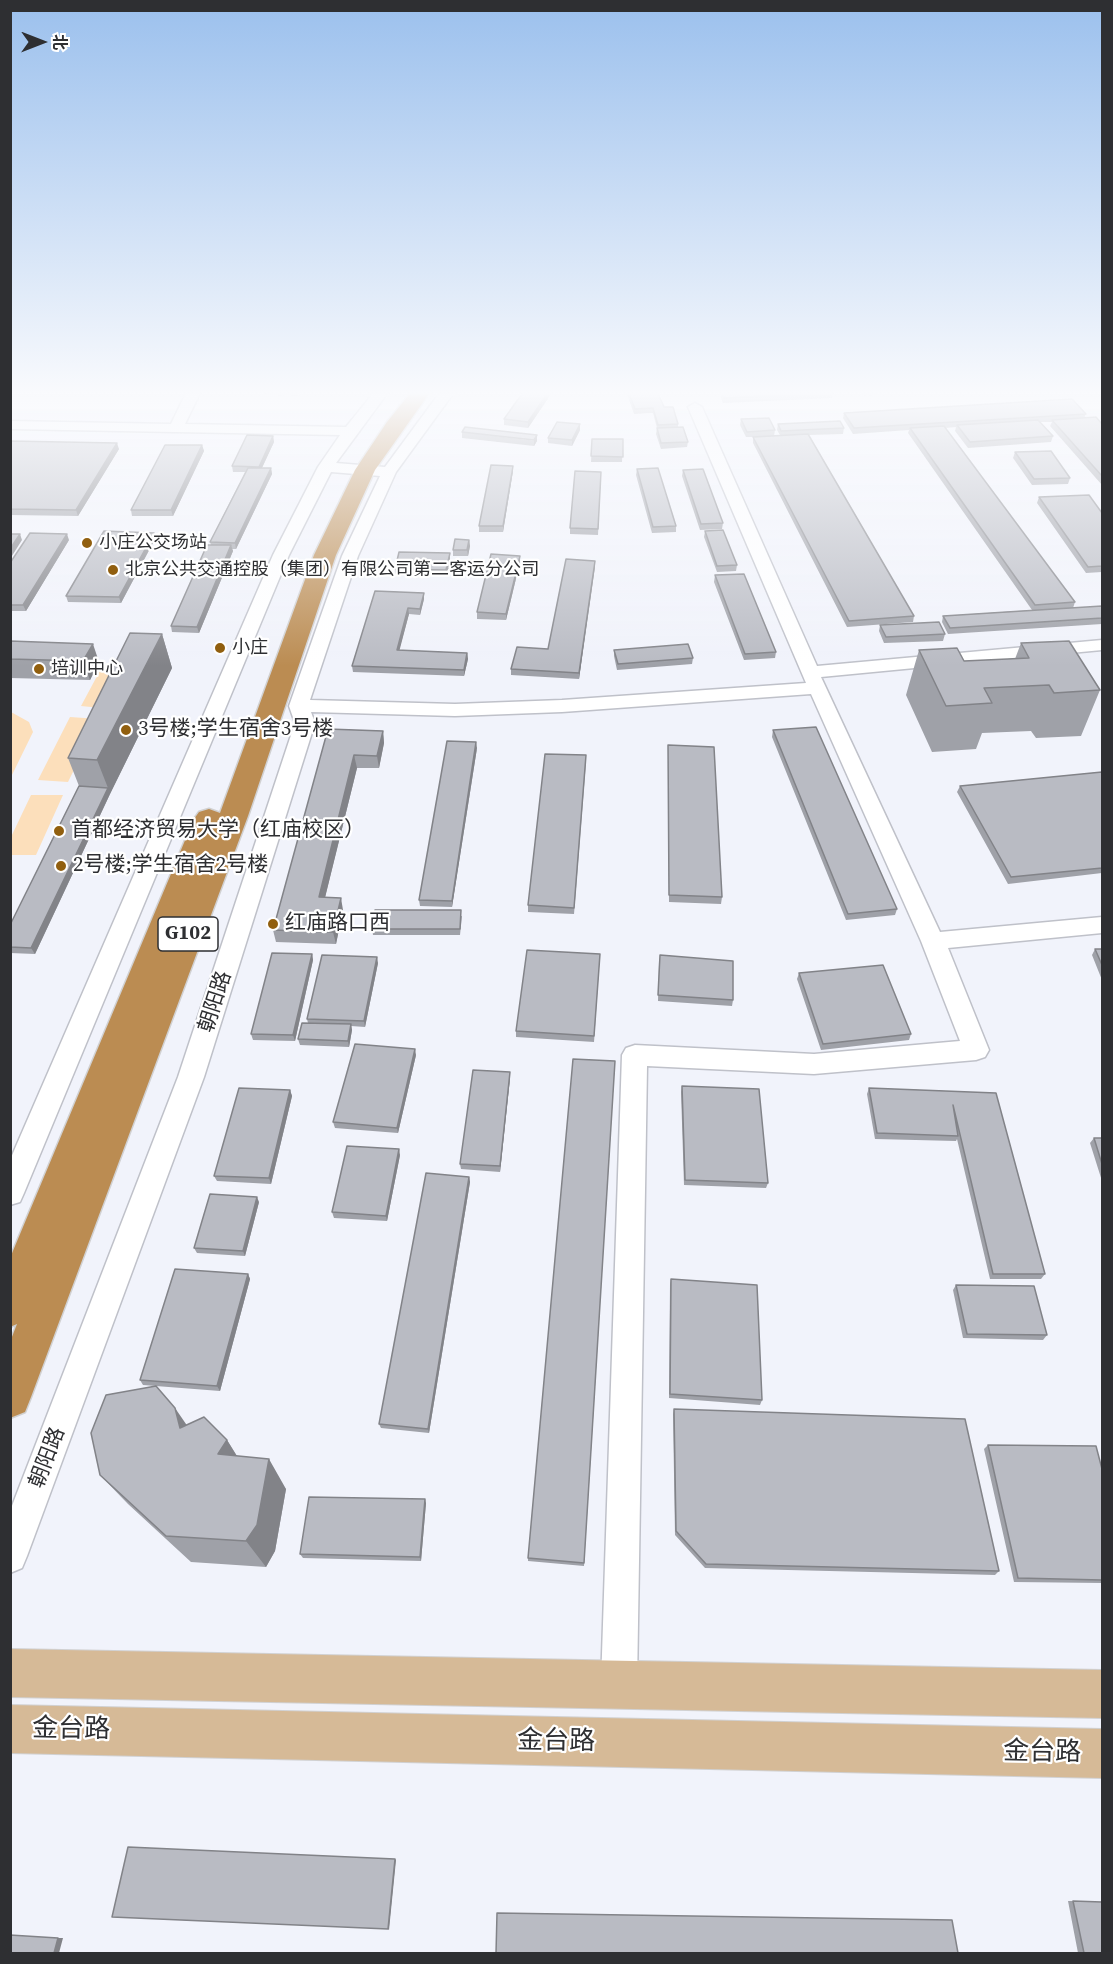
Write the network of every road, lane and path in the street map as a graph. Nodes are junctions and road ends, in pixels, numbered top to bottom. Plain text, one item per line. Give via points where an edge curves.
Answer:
1 (346, 483) edge
2 (352, 483) edge
3 (352, 483) edge
4 (356, 483) edge
5 (728, 483) edge
6 (1102, 645) edge
7 (813, 680) junction
8 (299, 706) junction
9 (1102, 925) edge
10 (933, 941) junction
11 (10, 1193) edge
12 (10, 1308) edge
13 (10, 1397) edge
14 (10, 1556) edge
15 (10, 1673) edge
16 (619, 1683) junction
17 (1102, 1694) edge
18 (10, 1729) edge
19 (1102, 1755) edge

1 - 11 street, 朝阳路 via 281,555
2 - 12 highway, 朝阳路 / G102 via 248,722
3 - 13 highway, 朝阳路 / G102 via 229,828
4 - 8 street, 朝阳路 via 350,556
5 - 7 street
6 - 7 street
7 - 8 street via 550,706 455,710
7 - 10 street
8 - 14 street, 朝阳路 via 305,723 191,1077
9 - 10 street
10 - 16 street via 976,1050 813,1064 635,1055
15 - 16 main road
16 - 17 main road
18 - 19 main road, 金台路

